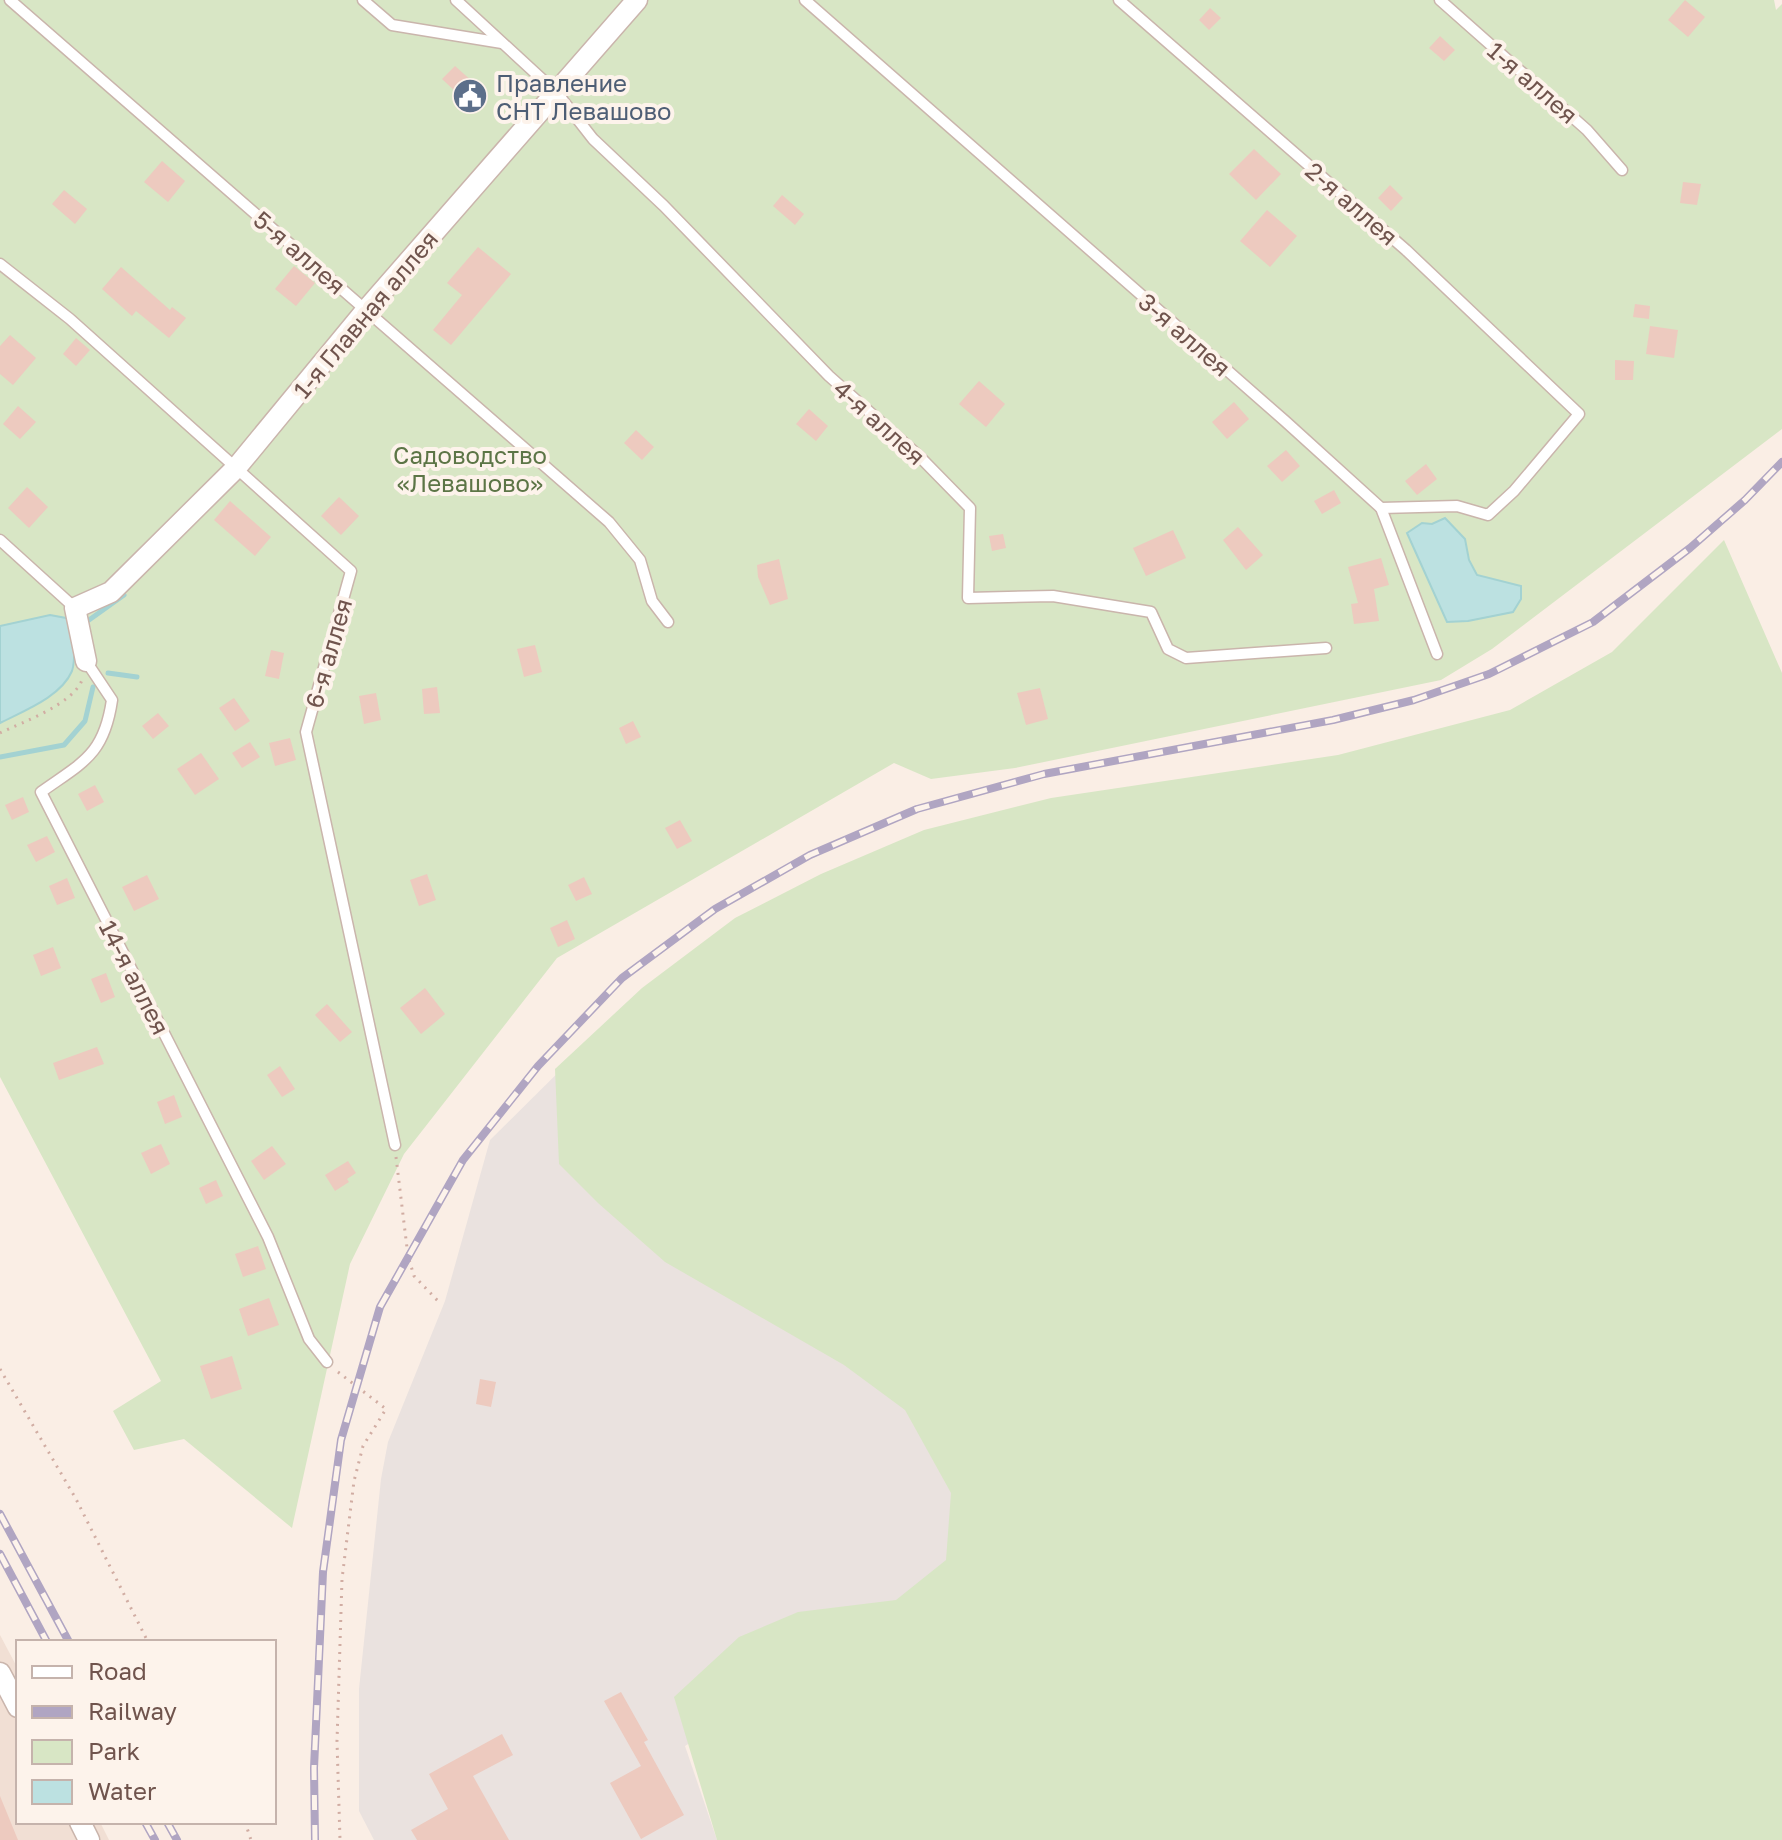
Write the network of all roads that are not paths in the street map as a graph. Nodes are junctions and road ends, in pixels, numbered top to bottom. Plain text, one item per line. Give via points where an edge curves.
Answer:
1 (10, 0) edge
2 (363, 0) edge
3 (456, 0) edge
4 (637, 0) edge
5 (805, 0) edge
6 (1119, 0) edge
7 (1440, 0) edge
8 (502, 43) junction
9 (557, 93) junction
10 (1622, 170) dead end
11 (0, 264) edge
12 (367, 309) junction
13 (236, 468) junction
14 (1381, 508) junction
15 (0, 540) edge
16 (75, 608) junction
17 (668, 622) dead end
18 (1326, 648) dead end
19 (1437, 654) dead end
20 (86, 661) joint
21 (395, 1145) road end
22 (327, 1362) road end
23 (0, 1673) edge
24 (16, 1703) edge

1 - 12 lane, 5-я аллея
2 - 8 lane via 392,25
3 - 8 lane, 4-я аллея
4 - 9 street, 1-я Главная аллея
5 - 14 lane, 3-я аллея
6 - 14 lane, 2-я аллея via 1406,250 1579,414 1488,515 1457,506
7 - 10 lane, 1-я аллея via 1587,130
8 - 9 lane, 4-я аллея
9 - 12 street, 1-я Главная аллея
9 - 18 lane, 4-я аллея via 593,139 829,376 970,508 968,598 1053,596 1151,612 1168,649 1186,658
11 - 13 lane, 6-я аллея via 70,319
12 - 13 street, 1-я Главная аллея
12 - 17 lane, 5-я аллея via 609,522 640,560 652,601
13 - 16 street, 1-я Главная аллея via 111,592
13 - 21 lane, 6-я аллея via 351,571 306,732
14 - 19 lane
15 - 16 lane
16 - 20 street, 14-я аллея
20 - 22 lane, 14-я аллея via 112,700 108,727 91,756 41,792 268,1237 309,1339
23 - 24 street

